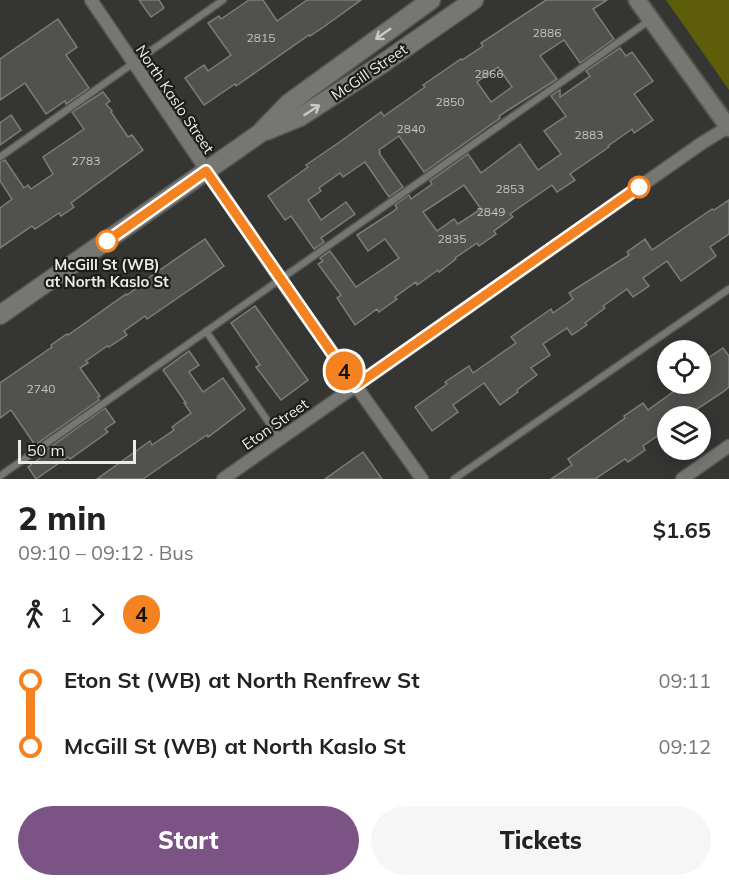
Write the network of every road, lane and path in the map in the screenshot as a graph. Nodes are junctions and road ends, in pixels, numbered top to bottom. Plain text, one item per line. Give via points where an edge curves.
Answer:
1 (91, 0) edge
2 (224, 0) edge
3 (431, 0) edge
4 (474, 0) edge
5 (637, 0) edge
6 (651, 19) junction
7 (133, 63) junction
8 (729, 127) edge
9 (259, 134) junction
10 (0, 157) edge
11 (206, 171) junction
12 (280, 279) junction
13 (729, 289) edge
14 (0, 315) edge
15 (206, 331) junction
16 (355, 386) junction
17 (280, 439) junction
18 (729, 446) edge
19 (0, 476) edge
20 (223, 479) edge
21 (422, 479) edge
22 (454, 479) edge
23 (682, 479) edge

1 - 7 street, North Kaslo Street
2 - 7 lane
3 -> 9 main road, McGill Street via 290,103
9 -> 4 main road, McGill Street via 300,117
5 - 6 street
6 - 8 street
6 - 12 lane
7 - 10 lane
7 - 11 street, North Kaslo Street
8 - 16 street, Eton Street
9 - 11 main road, McGill Street
11 - 12 street, North Kaslo Street
11 - 14 main road, McGill Street
12 - 15 lane
12 - 16 street, North Kaslo Street
13 - 22 lane
15 - 17 lane
15 - 19 lane
16 - 17 street, Eton Street
16 - 21 street, North Kaslo Street
17 - 20 street, Eton Street
18 - 23 street

